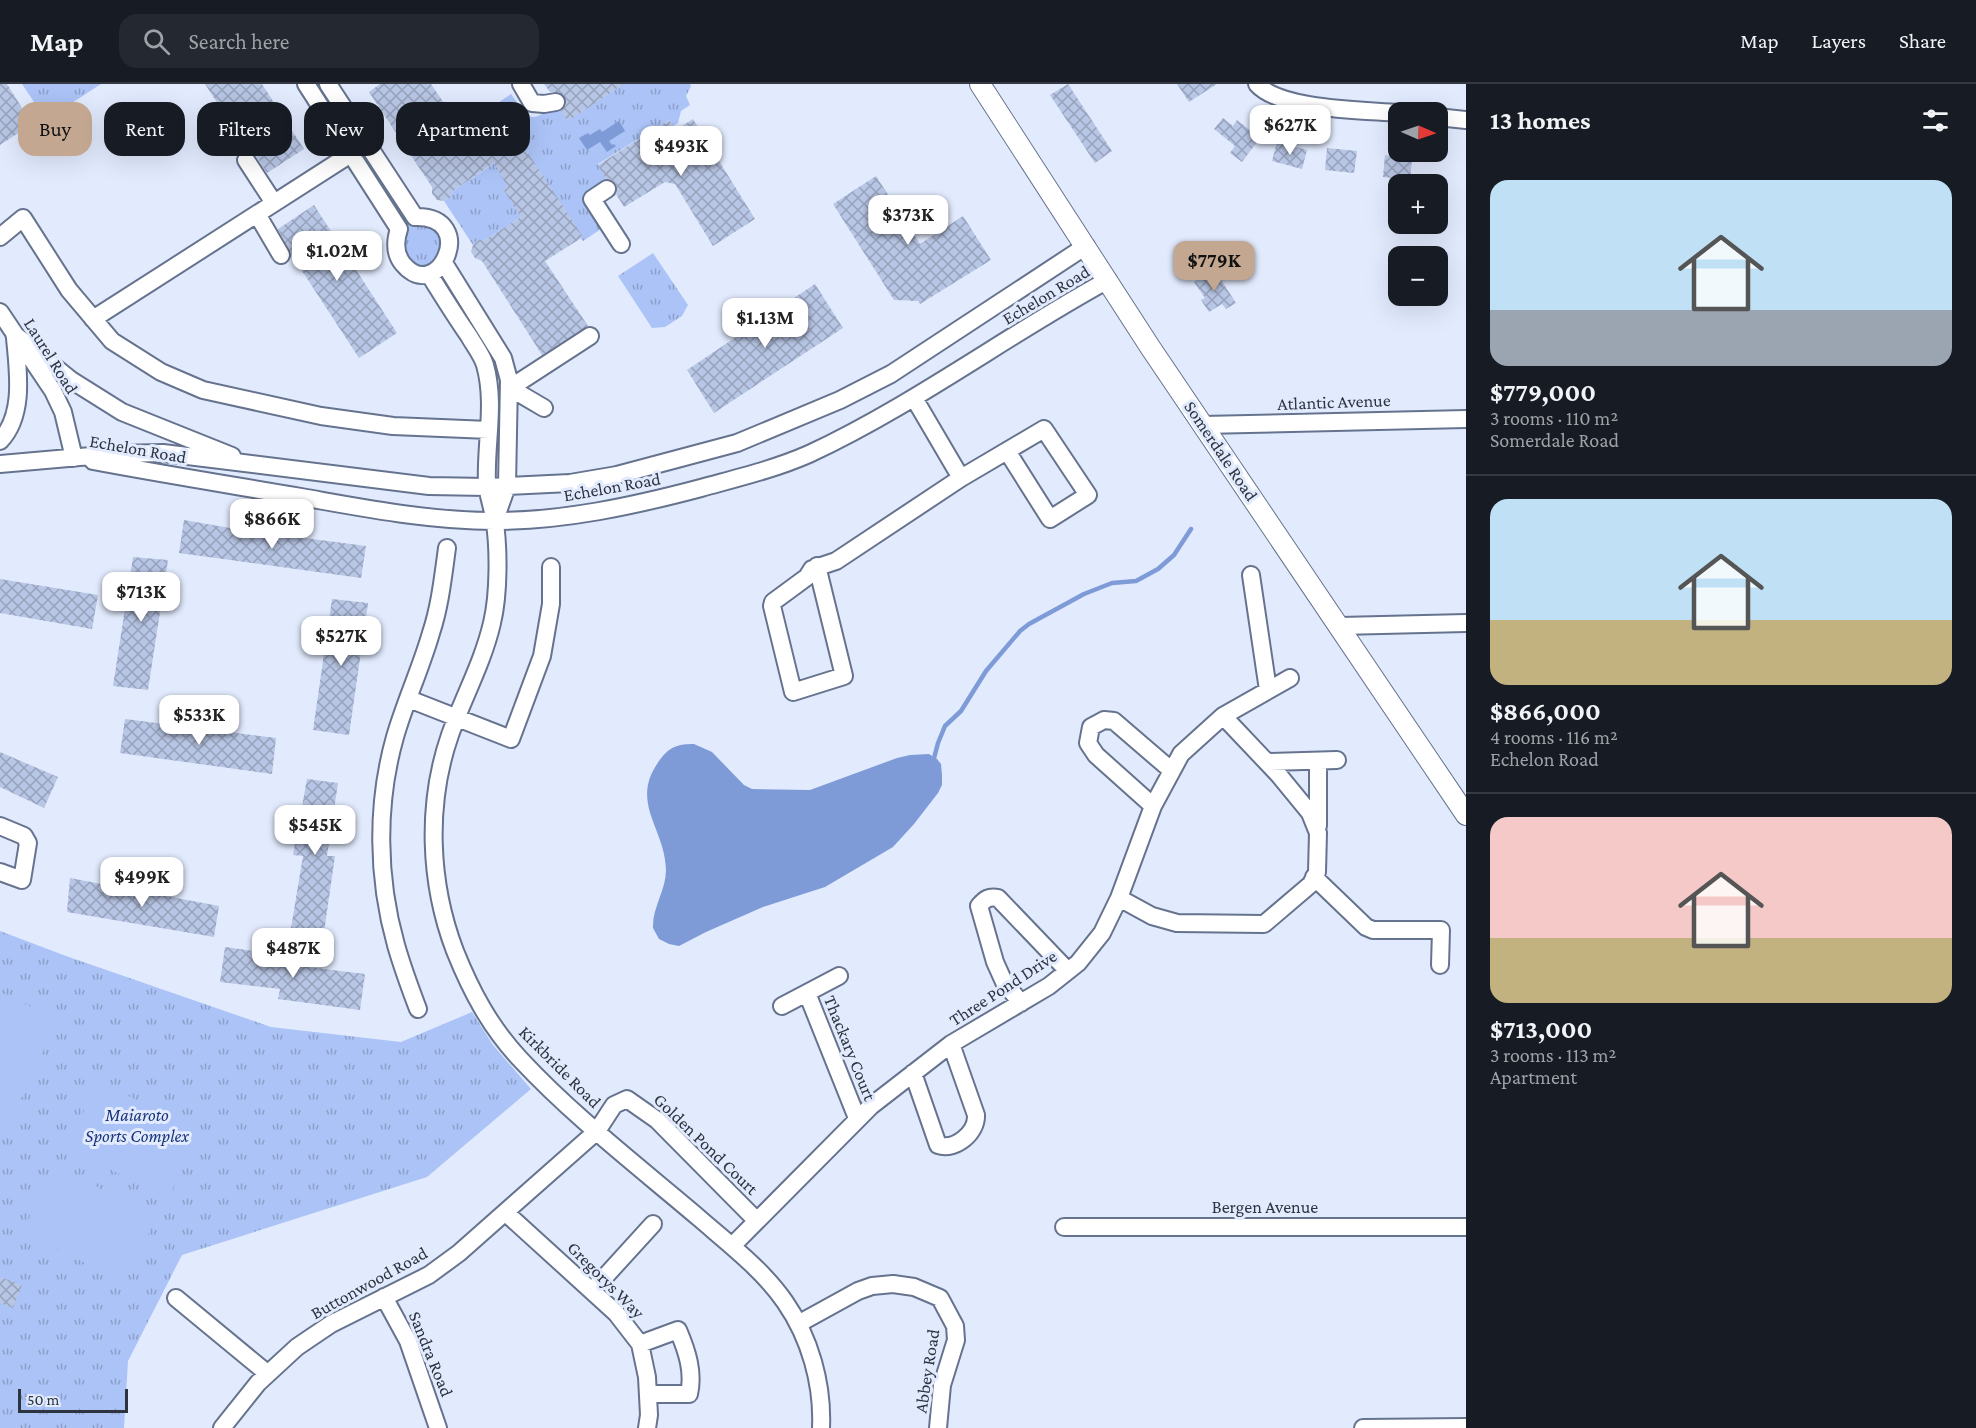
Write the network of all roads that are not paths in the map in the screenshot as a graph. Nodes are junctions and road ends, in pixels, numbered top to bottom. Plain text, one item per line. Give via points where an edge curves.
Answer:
1 (306, 84) edge
2 (328, 84) edge
3 (521, 84) edge
4 (980, 84) edge
5 (1257, 84) edge
6 (318, 102) edge
7 (340, 102) edge
8 (556, 102) dead end
9 (1388, 112) edge
10 (1448, 118) edge
11 (1466, 120) edge
12 (348, 156) edge
13 (352, 156) edge
14 (375, 156) edge
15 (246, 160) dead end
16 (607, 189) dead end
17 (274, 203) junction
18 (257, 214) junction
19 (0, 237) edge
20 (621, 244) dead end
21 (1086, 246) junction
22 (280, 255) dead end
23 (444, 263) junction
24 (429, 274) junction
25 (1108, 280) junction
26 (0, 312) edge
27 (93, 319) junction
28 (14, 334) junction
29 (590, 336) dead end
30 (510, 388) junction
31 (914, 398) junction
32 (544, 408) dead end
33 (1466, 419) edge
34 (1203, 425) junction
35 (489, 430) junction
36 (0, 441) edge
37 (1007, 451) junction
38 (74, 458) junction
39 (0, 464) edge
40 (253, 464) junction
41 (961, 478) junction
42 (507, 486) junction
43 (487, 487) junction
44 (495, 521) junction
45 (447, 548) dead end
46 (817, 566) junction
47 (551, 567) dead end
48 (1251, 575) dead end
49 (1466, 623) edge
50 (1340, 626) junction
51 (1290, 678) dead end
52 (1268, 690) junction
53 (408, 699) junction
54 (1223, 716) junction
55 (457, 717) junction
56 (1318, 760) junction
57 (1337, 760) dead end
58 (1267, 762) junction
59 (1171, 770) junction
60 (1153, 806) junction
61 (1466, 814) edge
62 (0, 826) edge
63 (1318, 833) junction
64 (0, 872) edge
65 (1314, 877) junction
66 (1119, 898) junction
67 (1440, 965) dead end
68 (1068, 971) junction
69 (839, 976) dead end
70 (807, 993) junction
71 (1021, 1003) junction
72 (782, 1006) dead end
73 (418, 1009) dead end
74 (951, 1044) junction
75 (913, 1073) junction
76 (627, 1099) joint
77 (857, 1118) junction
78 (597, 1131) junction
79 (506, 1212) junction
80 (756, 1220) junction
81 (653, 1224) dead end
82 (1064, 1227) dead end
83 (1466, 1227) edge
84 (732, 1246) junction
85 (592, 1291) junction
86 (384, 1297) junction
87 (176, 1298) dead end
88 (798, 1324) junction
89 (640, 1344) junction
90 (268, 1374) junction
91 (648, 1395) junction
92 (1466, 1427) edge
93 (222, 1428) edge
94 (438, 1428) edge
95 (647, 1428) edge
96 (821, 1428) edge
97 (938, 1428) edge
98 (1363, 1428) edge

1 - 6 street
2 - 7 street
3 - 8 street via 532,103
4 - 21 main road, Somerdale Road
5 - 9 street via 1274,97 1294,103
10 - 11 street
12 - 17 street
13 - 24 street via 399,229 398,257 411,271
14 - 23 street via 415,218 425,217 442,226 450,244
15 - 17 street
16 - 20 street via 592,199
17 - 18 street
18 - 22 street
18 - 27 street
19 - 27 street via 23,218 69,290
21 - 25 main road, Somerdale Road
21 - 42 street, Echelon Road via 891,374 840,400 737,442 617,475 570,483
23 - 24 street
23 - 30 street via 503,358
24 - 35 street via 484,361 490,390
25 - 31 street, Echelon Road
25 - 34 main road, Somerdale Road
26 - 28 street, Laurel Road
27 - 35 street via 112,341 161,372 203,390 382,425
28 - 36 street via 19,379 13,419
28 - 38 street, Laurel Road via 58,402
28 - 40 street via 71,380 122,412
29 - 30 street
30 - 32 street
30 - 42 street
31 - 41 street
31 - 44 street, Echelon Road via 859,430 756,473 638,505 569,516
33 - 34 street, Atlantic Avenue
34 - 50 main road, Somerdale Road
35 - 43 street
37 - 37 street via 1050,519 1088,495 1044,429
37 - 41 street
38 - 39 street, Echelon Road
38 - 40 street, Echelon Road via 163,453
38 - 44 street, Echelon Road via 374,510
40 - 43 street, Echelon Road via 429,486
41 - 46 street via 836,561
42 - 43 street, Echelon Road
42 - 44 street
43 - 44 street
44 - 55 street, Kirkbride Road via 497,584 492,622
45 - 53 street via 432,632
46 - 46 street via 844,676 793,692 772,606
47 - 55 street via 551,604 542,656 511,739
48 - 52 street
49 - 50 street
50 - 61 main road, Somerdale Road
51 - 52 street, Three Pond Drive
52 - 54 street, Three Pond Drive
53 - 55 street
53 - 73 street via 386,776 381,821 387,908
54 - 58 street
54 - 59 street, Three Pond Drive via 1192,743
55 - 78 street, Kirkbride Road via 441,765 434,818 437,875 454,948 474,995 504,1040 552,1092
56 - 57 street
56 - 58 street
56 - 63 street
58 - 63 street via 1310,813
59 - 60 street, Three Pond Drive
59 - 60 street via 1114,722 1104,720 1091,728 1088,743 1096,755
60 - 66 street, Three Pond Drive
62 - 64 street via 24,837 28,843 22,880
63 - 65 street
65 - 66 street via 1311,884 1264,924 1177,923 1152,916
65 - 67 street via 1373,930 1441,930
66 - 68 street, Three Pond Drive via 1091,949
68 - 71 street, Three Pond Drive
68 - 71 street via 998,898 985,898 979,906 995,962 1004,982
69 - 70 street, Thackary Court
70 - 72 street, Thackary Court
70 - 77 street, Thackary Court
71 - 74 street, Three Pond Drive
74 - 75 street, Three Pond Drive
74 - 75 street via 976,1114 967,1137 959,1143 938,1145
75 - 77 street, Three Pond Drive
76 - 78 street, Buttonwood Road via 614,1105
76 - 80 street, Golden Pond Court via 657,1120
77 - 80 street, Three Pond Drive
78 - 79 street, Buttonwood Road
78 - 84 street, Kirkbride Road
79 - 85 street, Gregorys Way
79 - 86 street, Buttonwood Road via 429,1275
80 - 84 street, Three Pond Drive
81 - 85 street
82 - 83 street, Bergen Avenue
84 - 88 street, Kirkbride Road via 774,1288
85 - 89 street, Gregorys Way via 616,1313
86 - 90 street, Buttonwood Road via 331,1324 297,1347
86 - 94 street, Sandra Road via 408,1341
87 - 90 street
88 - 96 street, Kirkbride Road via 816,1371
88 - 97 street, Abbey Road via 872,1286 914,1287 940,1298 955,1326 956,1340 942,1385
89 - 91 street, Gregorys Way
89 - 91 street via 678,1330 687,1351 692,1382 689,1394
90 - 93 street, Buttonwood Road
91 - 95 street, Gregorys Way
92 - 98 street

